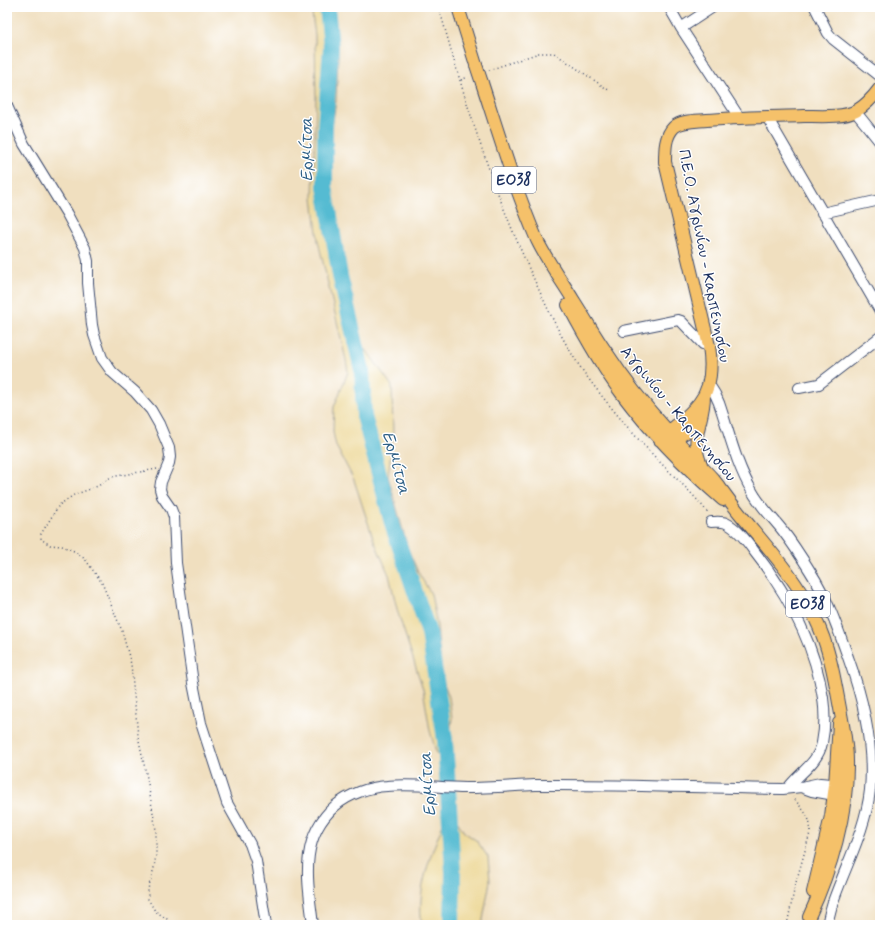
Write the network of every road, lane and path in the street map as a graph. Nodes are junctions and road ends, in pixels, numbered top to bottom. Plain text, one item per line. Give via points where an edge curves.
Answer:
1 (458, 7) edge
2 (669, 7) edge
3 (713, 7) edge
4 (815, 7) edge
5 (681, 28) junction
6 (480, 73) junction
7 (880, 76) edge
8 (468, 77) dead end
9 (461, 80) dead end
10 (880, 88) edge
11 (610, 91) dead end
12 (7, 106) edge
13 (855, 111) junction
14 (739, 117) junction
15 (767, 117) junction
16 (880, 142) edge
17 (880, 200) edge
18 (822, 213) junction
19 (880, 312) edge
20 (624, 331) dead end
21 (880, 336) edge
22 (709, 346) junction
23 (706, 388) junction
24 (799, 388) dead end
25 (701, 415) junction
26 (668, 437) junction
27 (702, 467) junction
28 (165, 469) junction
29 (738, 513) junction
30 (712, 522) dead end
31 (842, 639) junction
32 (825, 644) junction
33 (788, 788) junction
34 (840, 790) junction
35 (808, 921) edge
36 (172, 925) edge
37 (266, 925) edge
38 (313, 925) edge
39 (787, 925) edge
40 (827, 925) edge

1 - 6 main road, Αγρινίου - Καρπενησίου / ΕΟ38
2 - 5 street
3 - 5 street
4 - 7 street via 833,39
5 - 14 street
6 - 11 path via 539,53 554,53
6 - 26 main road, Αγρινίου - Καρπενησίου / ΕΟ38 via 512,174 538,241 606,353
8 - 9 path
10 - 13 main road, Π.Ε.Ο. Αγρινίου - Καρπενησίου
12 - 28 street via 24,144 81,239 88,261 92,325 102,358 112,372 151,410 159,424 169,452 169,463
13 - 15 main road, Π.Ε.Ο. Αγρινίου - Καρπενησίου via 832,116
13 - 16 street
14 - 15 main road, Π.Ε.Ο. Αγρινίου - Καρπενησίου
14 - 22 main road, Π.Ε.Ο. Αγρινίου - Καρπενησίου via 682,123 670,132 666,144 665,162
15 - 18 street
17 - 18 street
18 - 19 street
20 - 22 street via 678,320 703,344
21 - 24 street via 819,384
22 - 23 main road, Π.Ε.Ο. Αγρινίου - Καρπενησίου via 711,361
23 - 25 main road, Π.Ε.Ο. Αγρινίου - Καρπενησίου
23 - 26 main road, Π.Ε.Ο. Αγρινίου - Καρπενησίου via 699,403
23 - 31 street via 719,403 748,484 811,572 831,608
25 - 26 main road via 692,427
25 - 27 main road, Π.Ε.Ο. Αγρινίου - Καρπενησίου via 696,445
26 - 27 main road, Αγρινίου - Καρπενησίου / ΕΟ38
26 - 29 main road, Αγρινίου - Καρπενησίου / ΕΟ38 via 683,465
27 - 29 main road, Αγρινίου - Καρπενησίου / ΕΟ38
28 - 36 path via 111,477 98,486 74,496 59,505 41,539 50,545 74,551 85,559 102,583 122,631 131,664 138,736 156,830 156,855 148,899 155,911
28 - 37 street via 160,489 174,516 176,563 201,723 226,803 250,844 256,861
29 - 32 main road, Αγρινίου - Καρπενησίου / ΕΟ38 via 801,592
30 - 33 street via 725,523 734,528 766,565 807,639 816,667 824,708 822,744 813,762
31 - 32 street
31 - 40 street via 858,684 867,724 871,760 870,791 857,840 833,900
32 - 34 main road, Αγρινίου - Καρπενησίου / ΕΟ38 via 834,675 846,739 847,761
33 - 34 street via 820,783
33 - 38 street via 535,785 466,788 406,785 372,788 359,792 334,807 318,826 313,837 307,874
33 - 39 path via 811,825 794,886
34 - 35 main road, Αγρινίου - Καρπενησίου / ΕΟ38 via 831,816

